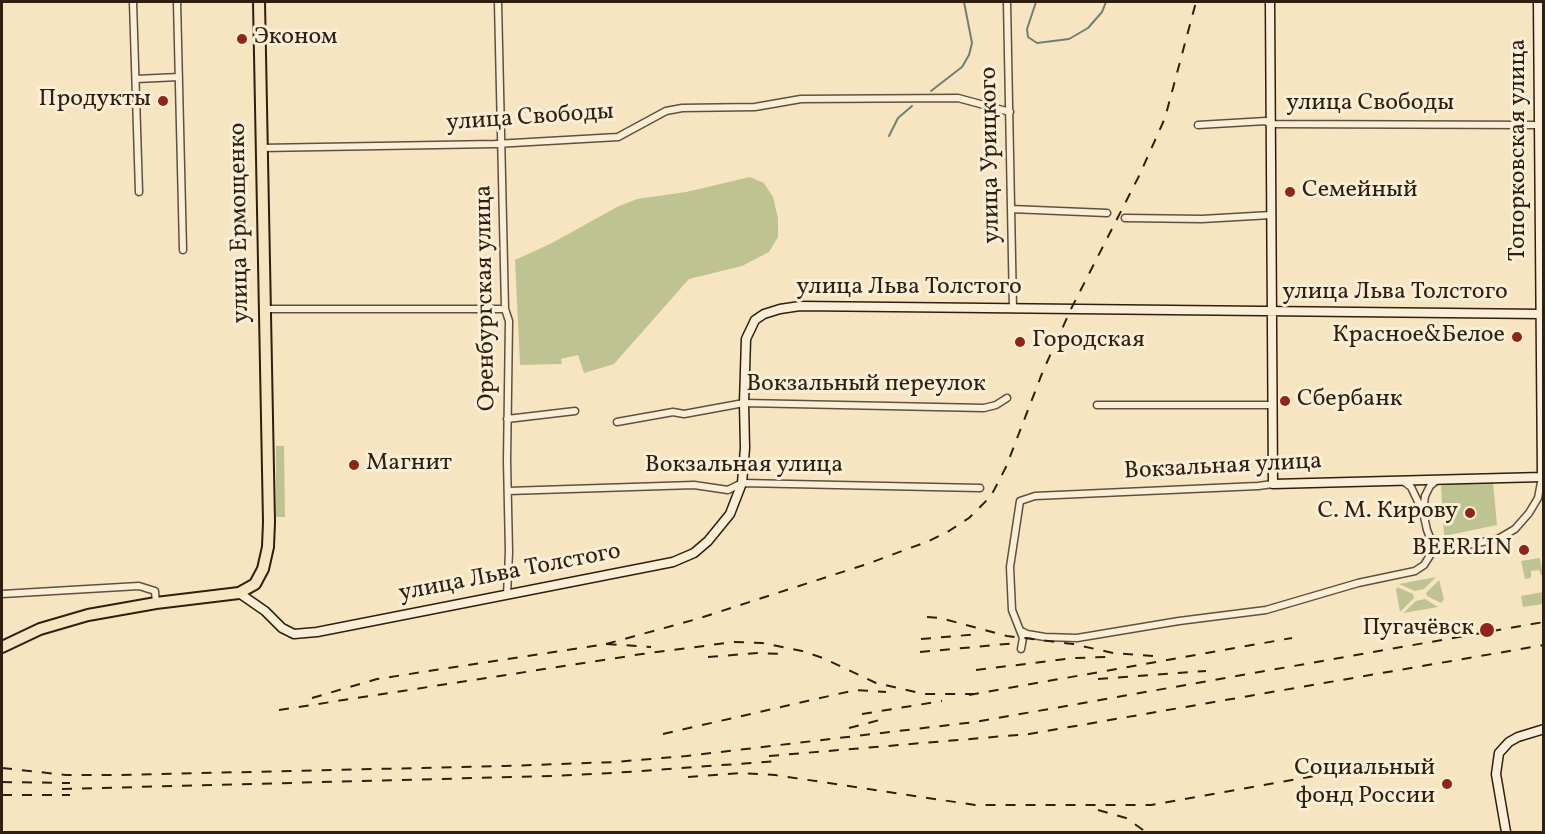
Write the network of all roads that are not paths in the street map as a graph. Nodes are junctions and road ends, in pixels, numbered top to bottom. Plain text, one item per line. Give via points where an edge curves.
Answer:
1 (133, 2) edge
2 (177, 2) edge
3 (258, 2) edge
4 (498, 2) edge
5 (1007, 2) edge
6 (1270, 2) edge
7 (1538, 2) edge
8 (1541, 18) edge
9 (179, 77) junction
10 (136, 79) junction
11 (1010, 112) junction
12 (1270, 124) junction
13 (1198, 125) dead end
14 (1541, 125) edge
15 (502, 142) junction
16 (261, 148) junction
17 (139, 192) dead end
18 (1011, 209) junction
19 (1107, 213) dead end
20 (1271, 214) junction
21 (1125, 218) dead end
22 (183, 250) dead end
23 (264, 309) junction
24 (505, 309) junction
25 (1012, 309) junction
26 (1270, 312) junction
27 (1542, 314) edge
28 (1007, 398) dead end
29 (744, 403) junction
30 (1097, 405) dead end
31 (1271, 405) junction
32 (575, 411) dead end
33 (507, 419) junction
34 (617, 422) dead end
35 (1543, 477) edge
36 (1437, 480) junction
37 (1398, 481) junction
38 (742, 483) junction
39 (1273, 484) junction
40 (980, 488) dead end
41 (508, 491) junction
42 (1423, 512) junction
43 (1436, 546) junction
44 (239, 593) junction
45 (2, 594) edge
46 (507, 595) junction
47 (156, 603) junction
48 (1021, 631) junction
49 (2, 647) edge
50 (1021, 649) dead end
51 (1544, 729) edge
52 (1506, 832) edge

1 - 10 street
2 - 9 street
3 - 16 highway, улица Ермощенко
4 - 15 street, Оренбургская улица
5 - 11 street, улица Урицкого
6 - 12 street
7 - 8 street, Топорковская улица
8 - 14 street, Топорковская улица
9 - 10 street
9 - 22 street
10 - 17 street
11 - 15 street, улица Свободы via 958,98 801,99 754,107 666,111 618,137
11 - 18 street, улица Урицкого
12 - 13 street, улица Свободы via 1266,121
12 - 14 street, улица Свободы
12 - 20 street
14 - 27 street, Топорковская улица
15 - 16 street, улица Свободы
15 - 24 street, Оренбургская улица
16 - 23 highway, улица Ермощенко
18 - 19 street
18 - 25 street, улица Урицкого
20 - 21 street via 1202,219
20 - 26 street
23 - 24 street
23 - 44 highway, улица Ермощенко via 268,548 255,584
24 - 33 street, Оренбургская улица
25 - 26 street, улица Льва Толстого
25 - 29 street, улица Льва Толстого via 800,306 764,314 755,320 746,339
26 - 27 street, улица Льва Толстого
26 - 31 street
27 - 35 street, Топорковская улица
28 - 29 street, Вокзальный переулок via 984,408
29 - 34 street, Вокзальный переулок
29 - 38 street, улица Льва Толстого
30 - 31 street
31 - 39 street
32 - 33 street
33 - 41 street, Оренбургская улица
35 - 36 street, Вокзальная улица
35 - 43 street via 1538,498 1515,529 1498,539 1464,547
36 - 37 street, Вокзальная улица
36 - 42 street via 1425,496
37 - 39 street, Вокзальная улица
37 - 42 street via 1410,487
38 - 40 street, Вокзальная улица
38 - 41 street, Вокзальная улица via 728,490 694,485
38 - 46 street, улица Льва Толстого via 730,514 694,553 673,562
39 - 48 street, Вокзальная улица via 1035,496 1020,501 1010,567 1012,610
41 - 46 street, Оренбургская улица
42 - 43 street
43 - 48 street via 1424,565 1415,571 1266,610 1077,638 1036,636
44 - 46 street, улица Льва Толстого via 294,634
44 - 47 highway
45 - 47 street via 140,586 154,591
47 - 49 highway via 88,615 40,629
48 - 50 street
51 - 52 street via 1518,737 1502,748 1496,763

